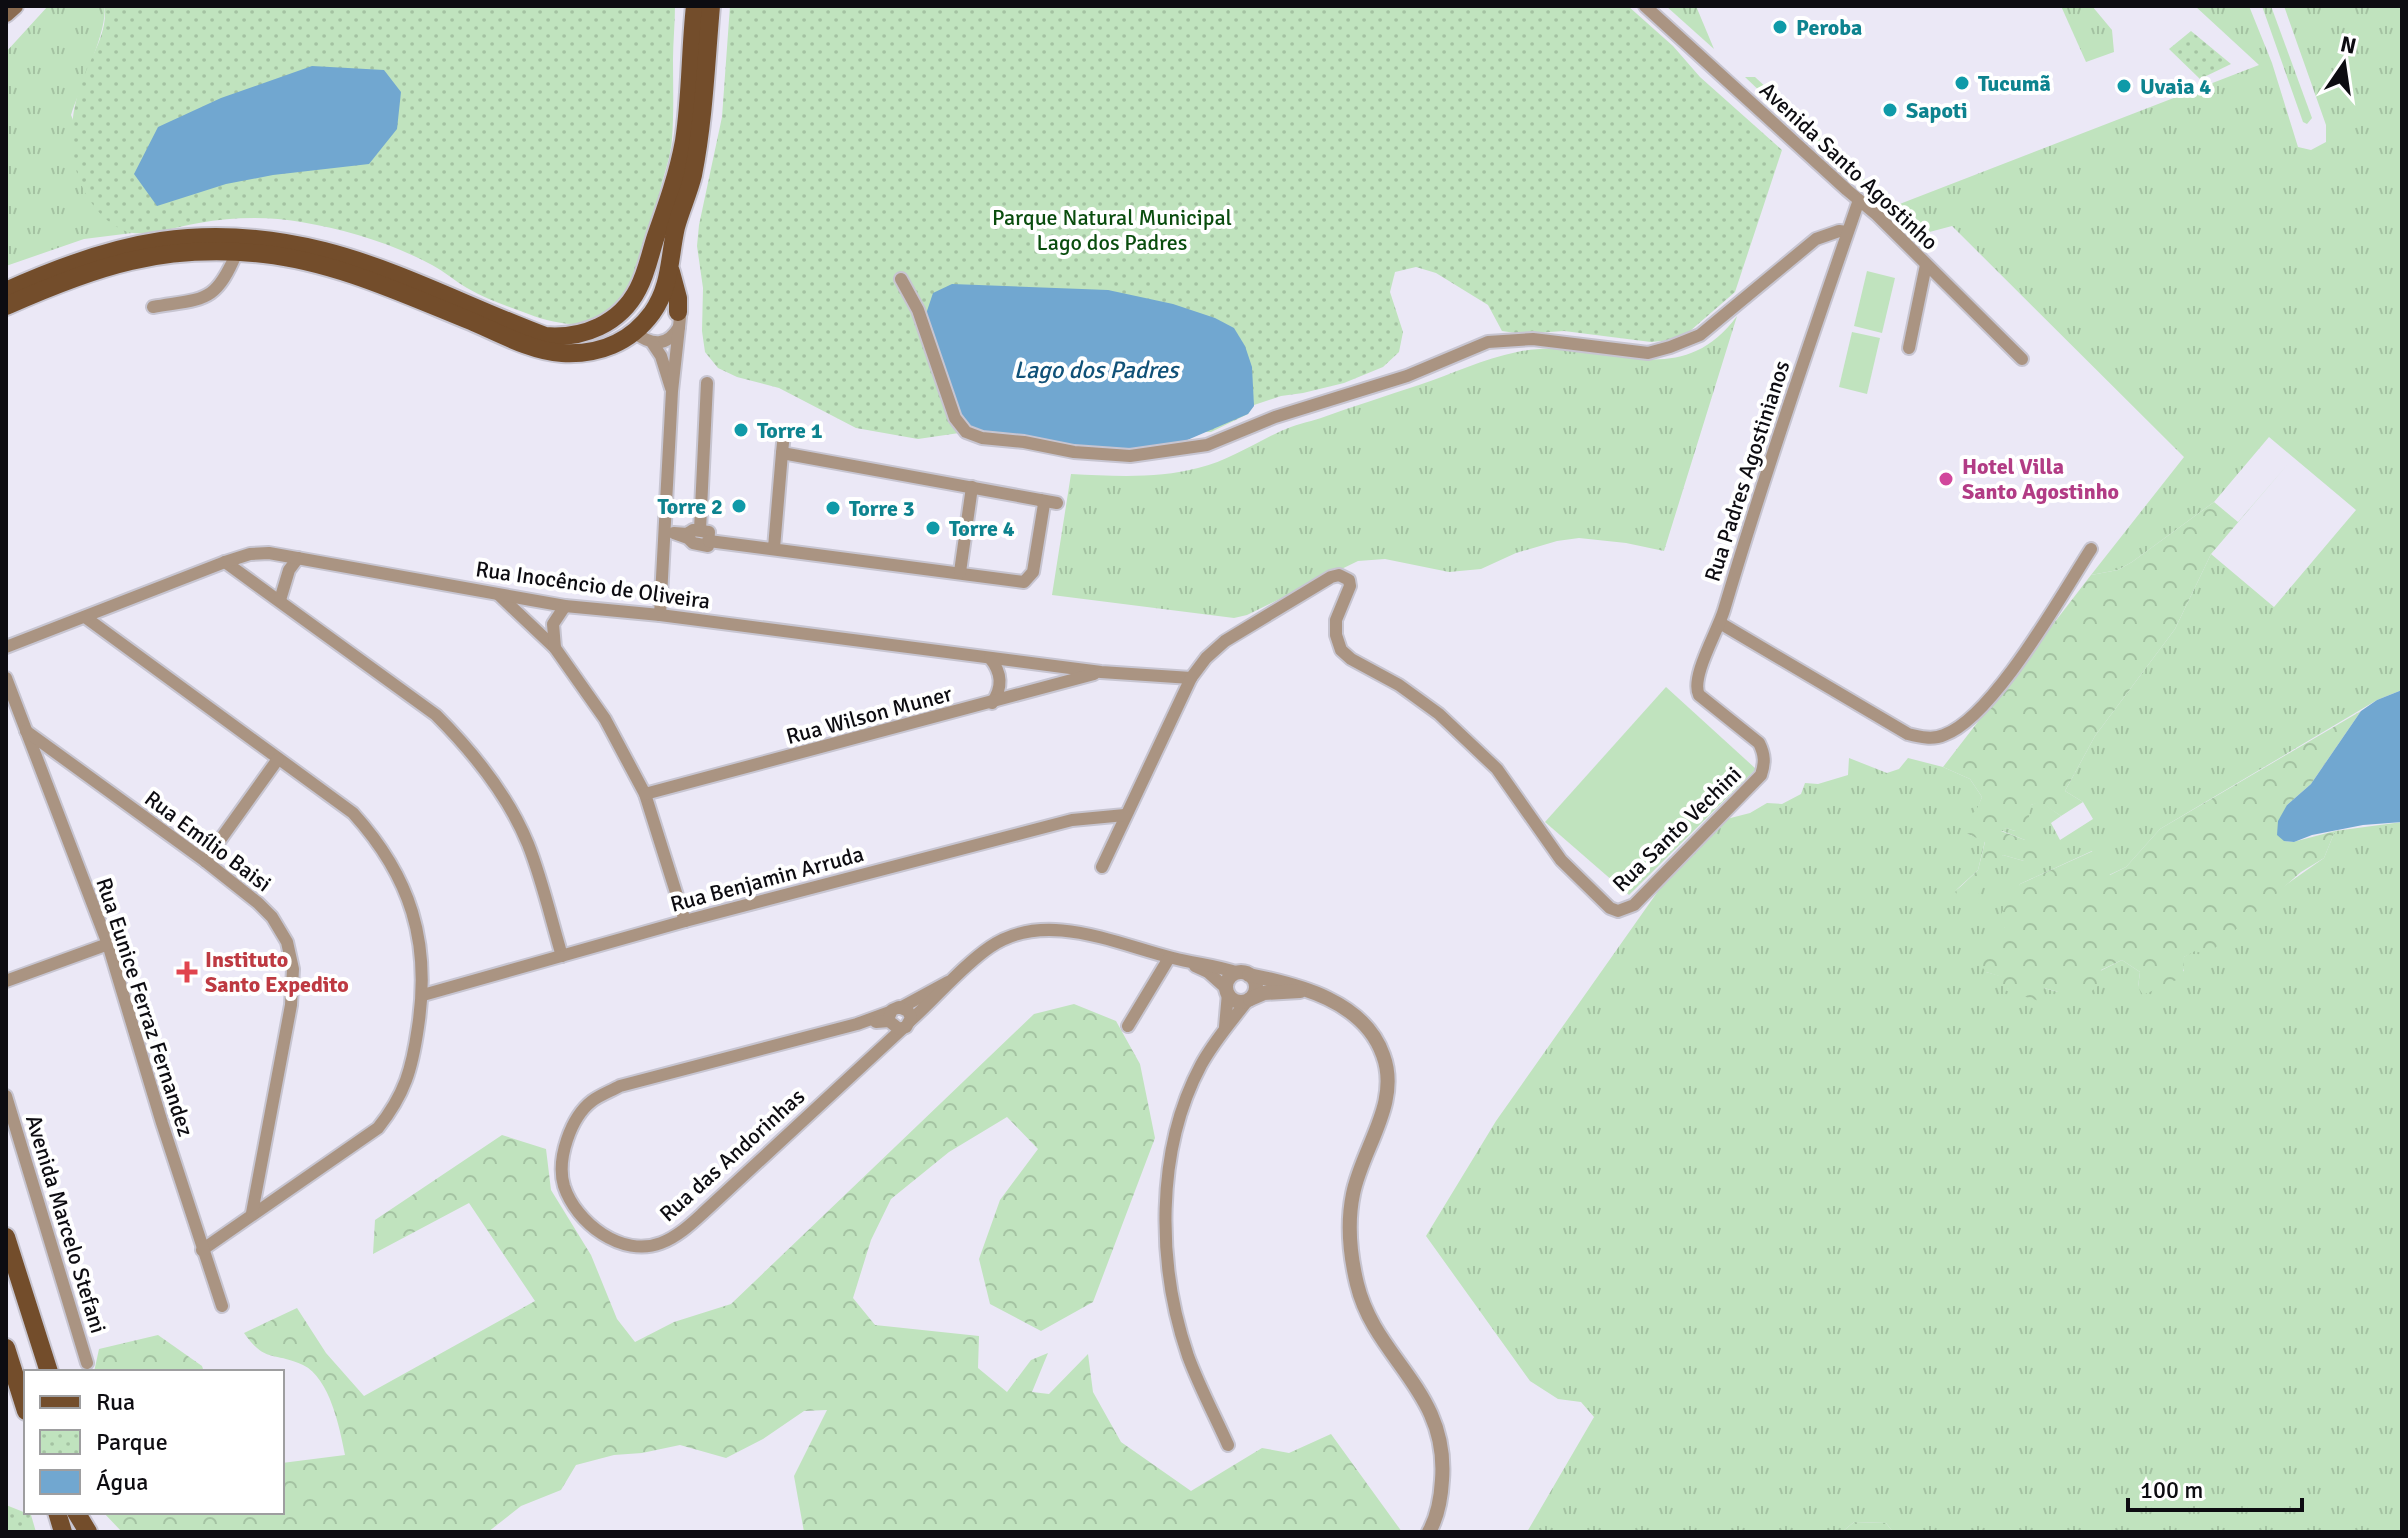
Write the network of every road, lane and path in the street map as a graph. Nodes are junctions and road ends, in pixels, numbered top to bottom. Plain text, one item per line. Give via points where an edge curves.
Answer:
1 (15, 6) edge
2 (695, 6) edge
3 (711, 6) edge
4 (1645, 6) edge
5 (6, 14) edge
6 (1859, 200) junction
7 (1847, 232) junction
8 (237, 252) junction
9 (1926, 265) junction
10 (670, 269) junction
11 (901, 279) dead end
12 (638, 290) junction
13 (6, 291) edge
14 (663, 294) junction
15 (6, 306) edge
16 (153, 307) dead end
17 (625, 307) junction
18 (679, 320) junction
19 (634, 332) junction
20 (653, 344) junction
21 (1909, 348) dead end
22 (2022, 359) dead end
23 (707, 383) dead end
24 (672, 391) junction
25 (784, 433) dead end
26 (782, 453) junction
27 (972, 487) junction
28 (1040, 500) junction
29 (1057, 503) dead end
30 (700, 530) junction
31 (669, 533) junction
32 (709, 541) junction
33 (774, 548) junction
34 (2091, 549) dead end
35 (298, 558) junction
36 (225, 562) junction
37 (960, 572) junction
38 (499, 595) junction
39 (280, 600) junction
40 (565, 606) junction
41 (660, 615) junction
42 (85, 617) junction
43 (1720, 623) junction
44 (6, 647) edge
45 (555, 648) junction
46 (990, 658) junction
47 (1101, 672) junction
48 (6, 678) edge
49 (1191, 678) junction
50 (992, 703) junction
51 (26, 731) junction
52 (1747, 734) joint
53 (278, 759) junction
54 (645, 794) junction
55 (1125, 815) junction
56 (205, 861) junction
57 (1102, 867) dead end
58 (685, 921) junction
59 (108, 944) junction
60 (562, 956) junction
61 (1169, 958) junction
62 (1185, 962) junction
63 (1244, 974) junction
64 (6, 981) edge
65 (1305, 990) junction
66 (1227, 991) junction
67 (423, 995) junction
68 (1249, 1000) junction
69 (898, 1019) junction
70 (1128, 1026) dead end
71 (1225, 1027) junction
72 (6, 1096) edge
73 (252, 1213) junction
74 (6, 1237) edge
75 (202, 1250) junction
76 (222, 1306) dead end
77 (6, 1348) edge
78 (87, 1363) dead end
79 (48, 1370) edge
80 (24, 1405) edge
81 (1228, 1445) dead end
82 (77, 1514) edge
83 (88, 1532) edge
84 (1429, 1532) edge

1 - 5 main road
2 - 12 main road via 684,141
3 - 10 main road via 700,134
4 - 6 street, Avenida Santo Agostinho
6 - 7 street, Rua Padres Agostinianos
6 - 9 street, Avenida Santo Agostinho
7 - 11 street via 1816,239 1700,335 1670,347 1648,353 1533,339 1488,342 1407,376 1275,417 1207,445 1130,456 1074,452 966,432 955,418 918,310
7 - 43 street, Rua Padres Agostinianos
8 - 15 main road via 136,258 75,276
8 - 16 street via 213,294
8 - 19 main road via 296,259 353,274 558,353 592,352
9 - 21 street
9 - 22 street, Avenida Santo Agostinho
10 - 14 main road
10 - 18 main road
12 - 14 main road
12 - 17 main road
13 - 17 main road via 112,250 158,240 247,238 326,251 367,264 545,336 590,332
14 - 18 street
14 - 19 main road
17 - 19 main road
18 - 20 street via 671,338
18 - 24 street
19 - 20 street
20 - 24 street
23 - 30 street
24 - 31 street
25 - 26 street
26 - 27 street
26 - 33 street
27 - 28 street
27 - 37 street
28 - 29 street
28 - 37 street via 1044,504 1028,580
30 - 31 street
30 - 32 street via 710,534
31 - 32 street via 695,544 708,546
31 - 41 street
32 - 33 street
33 - 37 street
34 - 43 street via 2006,679 1959,728 1942,736 1908,734
35 - 36 street, Rua Inocêncio de Oliveira via 250,554
35 - 38 street, Rua Inocêncio de Oliveira
35 - 39 street
36 - 39 street
36 - 42 street, Rua Inocêncio de Oliveira
38 - 40 street, Rua Inocêncio de Oliveira
38 - 45 street
39 - 60 street via 436,715 466,745 502,794 528,844
40 - 41 street, Rua Inocêncio de Oliveira
40 - 45 street via 553,624
41 - 46 street, Rua Inocêncio de Oliveira
42 - 44 street, Rua Inocêncio de Oliveira
42 - 53 street
43 - 52 street, Rua Padres Agostinianos via 1696,690
45 - 54 street via 605,719
46 - 47 street, Rua Inocêncio de Oliveira
46 - 50 street via 1000,680
47 - 49 street, Rua Inocêncio de Oliveira
47 - 50 street, Rua Wilson Muner
48 - 51 street, Rua Eunice Ferraz Fernandez
49 - 52 street, Rua Santo Vechini via 1225,641 1331,577 1345,577 1350,586 1336,620 1341,650 1439,714 1497,769 1561,860 1618,911 1634,905 1761,775 1764,753
49 - 55 street, Rua Santo Vechini
50 - 54 street, Rua Wilson Muner
51 - 56 street, Rua Emílio Baisi
51 - 59 street, Rua Eunice Ferraz Fernandez
53 - 56 street
53 - 67 street via 353,813 377,840 417,924
54 - 58 street
55 - 57 street, Rua Santo Vechini
55 - 58 street, Rua Benjamin Arruda via 1072,820
56 - 73 street, Rua Emílio Baisi via 272,917 287,942 293,969
58 - 60 street, Rua Benjamin Arruda
59 - 64 street
59 - 75 street, Rua Eunice Ferraz Fernandez
60 - 67 street, Rua Benjamin Arruda
61 - 62 street, Rua das Andorinhas
61 - 69 street, Rua das Andorinhas via 1073,931 1028,931 991,946
61 - 70 street
62 - 63 street, Rua das Andorinhas
62 - 66 street, Rua das Andorinhas via 1208,972
63 - 65 street
63 - 66 street via 1228,980
63 - 68 street via 1256,987
65 - 68 street via 1264,993
65 - 84 street via 1358,1018 1378,1044 1388,1073 1387,1096 1353,1193 1351,1249 1368,1313 1433,1416 1442,1443 1441,1498
66 - 68 street via 1236,1001
66 - 71 street
67 - 73 street via 412,1063 393,1109 378,1128
68 - 71 street
69 - 69 street, Rua das Andorinhas via 891,1042 702,1214 660,1244 615,1242 576,1209 564,1185 562,1163 576,1119 591,1101 620,1086 857,1024
71 - 81 street via 1201,1066 1175,1137 1166,1245 1189,1357
72 - 78 street, Avenida Marcelo Stefani
73 - 75 street
74 - 79 main road
75 - 76 street, Rua Eunice Ferraz Fernandez
77 - 80 main road
82 - 83 main road

